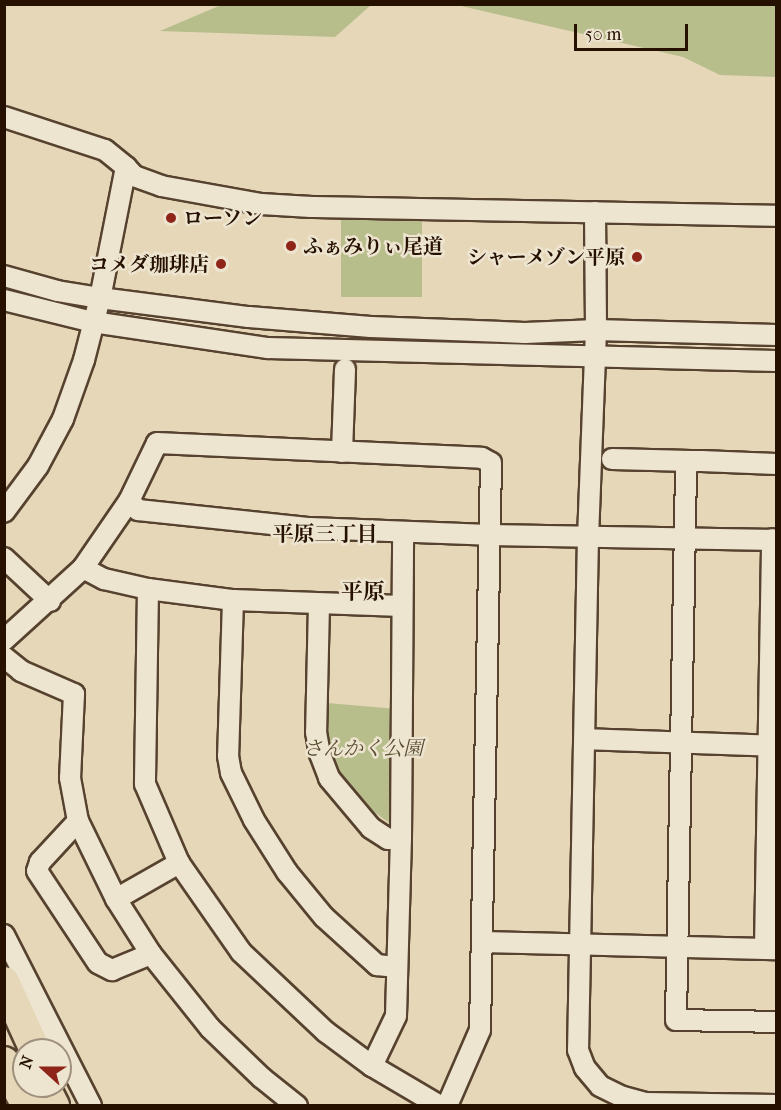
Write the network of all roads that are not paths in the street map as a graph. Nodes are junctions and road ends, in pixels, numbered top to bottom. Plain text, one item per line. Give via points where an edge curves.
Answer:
1 (4, 117) edge
2 (126, 167) junction
3 (595, 212) junction
4 (777, 216) edge
5 (4, 276) edge
6 (100, 298) junction
7 (4, 300) edge
8 (93, 322) junction
9 (596, 330) junction
10 (777, 335) edge
11 (594, 358) junction
12 (777, 361) edge
13 (345, 369) dead end
14 (342, 452) junction
15 (612, 459) dead end
16 (691, 461) junction
17 (777, 464) edge
18 (129, 501) junction
19 (4, 512) edge
20 (403, 532) junction
21 (489, 535) junction
22 (588, 536) junction
23 (684, 538) junction
24 (775, 540) edge
25 (4, 558) edge
26 (83, 568) junction
27 (148, 589) junction
28 (232, 600) junction
29 (50, 601) junction
30 (319, 604) junction
31 (402, 606) junction
32 (4, 640) edge
33 (4, 657) edge
34 (585, 739) junction
35 (682, 742) junction
36 (773, 746) edge
37 (78, 821) junction
38 (401, 838) junction
39 (179, 863) junction
40 (116, 899) junction
41 (4, 935) edge
42 (483, 942) junction
43 (580, 945) junction
44 (676, 948) junction
45 (771, 949) edge
46 (151, 954) junction
47 (397, 967) junction
48 (4, 982) edge
49 (4, 1011) edge
50 (777, 1022) edge
51 (19, 1038) edge
52 (30, 1038) edge
53 (4, 1062) edge
54 (372, 1066) junction
55 (690, 1105) edge
56 (777, 1105) edge
57 (27, 1106) edge
58 (92, 1106) edge
59 (297, 1106) edge
60 (440, 1106) edge
61 (447, 1106) edge

1 - 2 street via 105,150
2 - 3 street via 134,176 161,186 261,204
2 - 6 street
3 - 4 street
3 - 9 street
5 - 6 street
6 - 8 street
6 - 9 street via 249,317 371,327 525,333
7 - 8 street
8 - 11 street via 268,348
8 - 19 street via 63,419 38,466
9 - 10 street
9 - 11 street
11 - 12 street
11 - 22 street
13 - 14 street
14 - 18 street via 157,443
14 - 21 street via 482,458 491,463
15 - 16 street
16 - 17 street
16 - 23 street via 686,469
18 - 20 street via 138,510 310,528
18 - 26 street
20 - 21 street
20 - 31 street
21 - 22 street
21 - 42 street
22 - 23 street
22 - 34 street
23 - 24 street
23 - 35 street
24 - 36 street
25 - 29 street
26 - 27 street via 104,579
26 - 29 street
27 - 28 street
27 - 39 street via 145,784
28 - 30 street
28 - 47 street via 228,756 231,773 254,820 287,872 324,917 377,965
29 - 32 street
30 - 31 street
30 - 38 street via 316,732 320,754 329,778 371,828 388,839
31 - 38 street
33 - 37 street via 21,671 74,694 70,778
34 - 35 street
34 - 43 street
35 - 36 street
35 - 44 street
36 - 45 street
37 - 40 street
37 - 46 street via 40,862 37,871 98,963 112,970
38 - 47 street
39 - 40 street
39 - 54 street via 241,952 326,1032
40 - 46 street
41 - 58 street
42 - 43 street
42 - 61 street via 480,1030
43 - 44 street
43 - 55 street via 578,1050 585,1068 600,1086 622,1097 645,1103
44 - 45 street
44 - 50 street via 676,1020
46 - 59 street via 210,1028
47 - 54 street via 396,1016
48 - 52 highway
49 - 51 highway
53 - 57 highway
54 - 60 street
55 - 56 street

